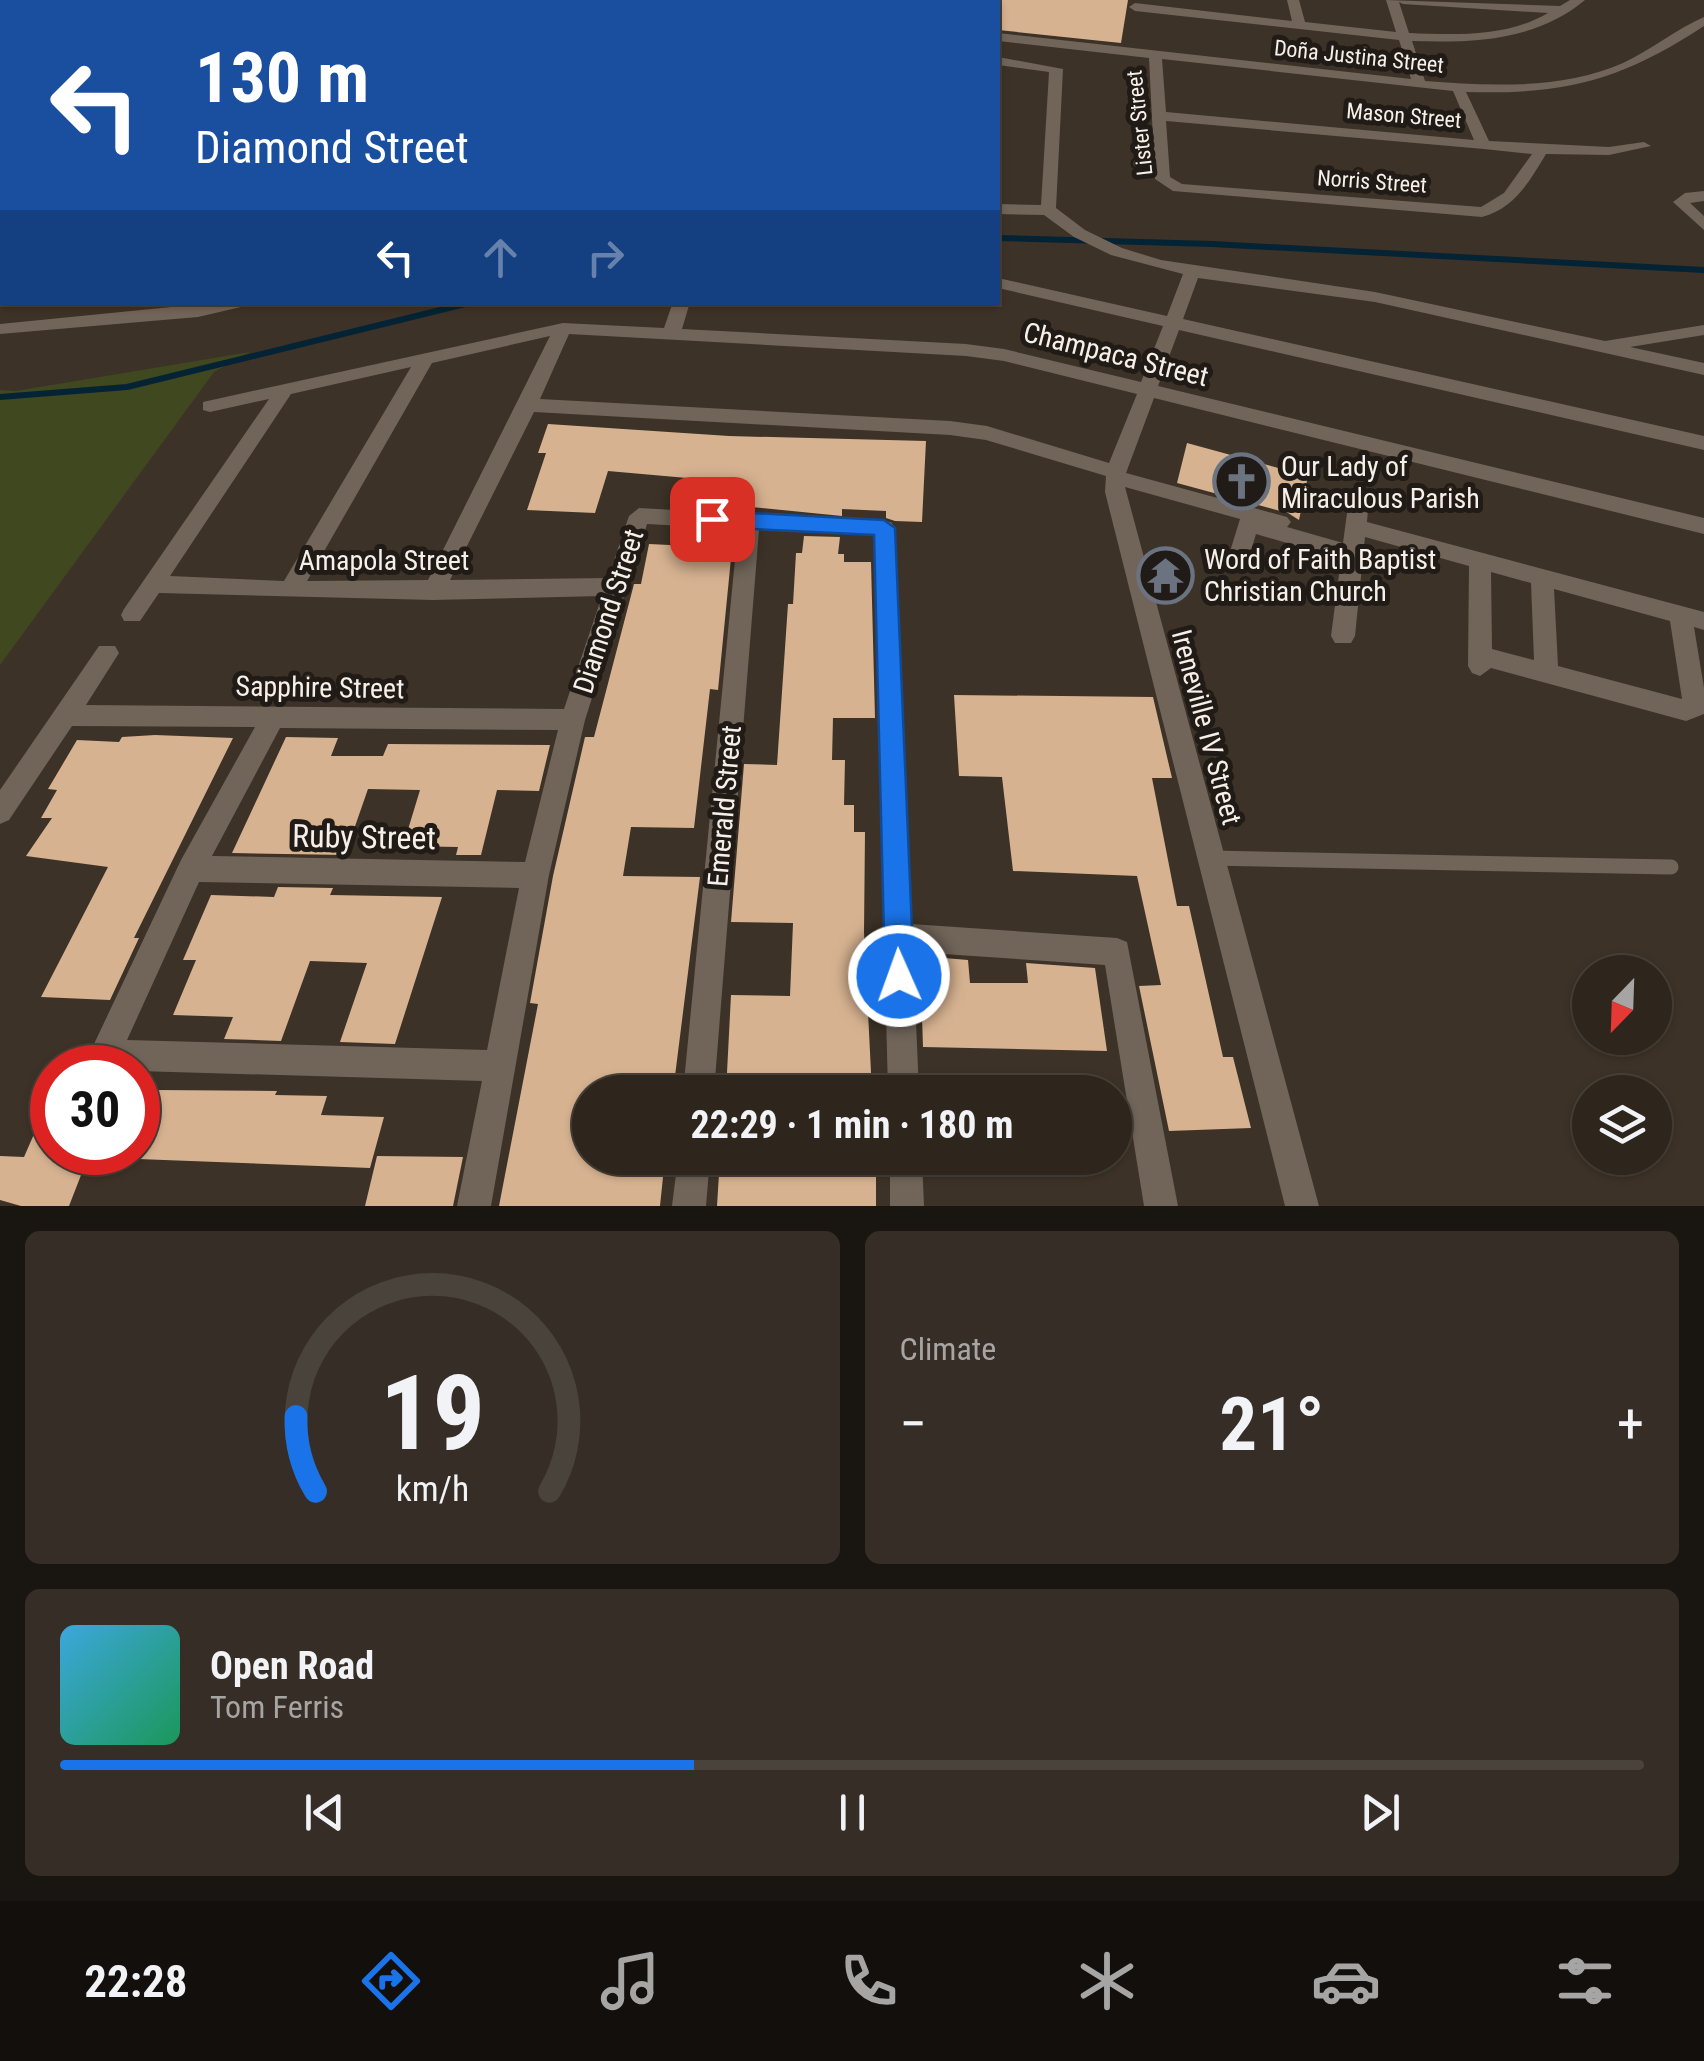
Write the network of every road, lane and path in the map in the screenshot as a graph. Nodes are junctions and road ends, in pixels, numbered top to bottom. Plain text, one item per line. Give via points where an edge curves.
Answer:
1 (1293, 0) edge
2 (1392, 0) edge
3 (1403, 0) edge
4 (1579, 0) edge
5 (1135, 7) dead end
6 (1195, 7) edge
7 (1564, 10) junction
8 (1704, 21) edge
9 (1299, 24) junction
10 (1688, 32) junction
11 (1704, 34) edge
12 (1406, 36) junction
13 (1000, 37) edge
14 (1155, 54) junction
15 (1000, 61) edge
16 (1419, 83) junction
17 (1457, 86) junction
18 (1161, 116) junction
19 (1484, 145) junction
20 (1644, 146) dead end
21 (1541, 150) junction
22 (1171, 186) joint
23 (1704, 196) edge
24 (1000, 208) edge
25 (1048, 210) junction
26 (1704, 225) edge
27 (1193, 270) junction
28 (1000, 282) edge
29 (78, 305) edge
30 (232, 305) edge
31 (681, 305) edge
32 (1174, 320) junction
33 (69, 323) junction
34 (562, 328) junction
35 (0, 329) edge
36 (1704, 330) edge
37 (672, 332) junction
38 (1599, 346) junction
39 (426, 358) junction
40 (1704, 369) edge
41 (1148, 390) junction
42 (284, 391) junction
43 (528, 405) junction
44 (210, 406) dead end
45 (1704, 442) edge
46 (1116, 474) junction
47 (1359, 498) dead end
48 (749, 520) junction
49 (1280, 522) dead end
50 (1704, 526) edge
51 (1356, 527) junction
52 (1352, 554) junction
53 (1239, 558) dead end
54 (1480, 560) junction
55 (1542, 577) junction
56 (153, 584) junction
57 (616, 587) junction
58 (290, 590) junction
59 (433, 591) junction
60 (1680, 614) junction
61 (132, 616) dead end
62 (1704, 620) edge
63 (1343, 636) dead end
64 (107, 653) dead end
65 (1546, 673) junction
66 (66, 715) junction
67 (274, 716) junction
68 (573, 720) junction
69 (0, 812) edge
70 (1210, 858) junction
71 (1671, 868) dead end
72 (191, 869) junction
73 (535, 875) junction
74 (898, 937) junction
75 (499, 1066) junction
76 (700, 1075) edge
77 (902, 1075) edge
78 (693, 1175) edge
79 (906, 1175) edge
80 (474, 1206) edge
81 (690, 1206) edge
82 (907, 1206) edge
83 (1161, 1206) edge
84 (1302, 1206) edge

1 - 9 street
2 - 12 street
3 - 7 street
4 - 7 street
5 - 6 street
6 - 9 street
7 - 12 street via 1508,34
8 - 10 street, Doña Justina Street
9 - 12 street
10 - 11 street
10 - 17 street, Doña Justina Street via 1602,75
12 - 16 street
13 - 14 street, Doña Justina Street
14 - 16 street, Doña Justina Street
14 - 18 street, Lister Street
15 - 25 street via 1056,69
16 - 17 street, Doña Justina Street
17 - 19 street
18 - 19 street, Mason Street
18 - 22 street, Lister Street via 1163,178
19 - 21 street, Mason Street
20 - 21 street, Mason Street
21 - 22 street, Norris Street via 1514,190 1482,212
23 - 26 street via 1681,202
24 - 25 street
25 - 27 street via 1112,250
27 - 32 street
27 - 38 street via 1372,297
28 - 32 street
29 - 33 street
30 - 33 street
31 - 37 street
32 - 41 street
32 - 45 street
33 - 35 street
34 - 37 street, Champaca Street
34 - 39 street, Champaca Street
34 - 43 street
36 - 38 street
37 - 41 street, Champaca Street via 966,350
38 - 40 street
39 - 42 street, Champaca Street
39 - 58 street
41 - 46 street
41 - 50 street, Champaca Street
42 - 44 street, Champaca Street
42 - 56 street
43 - 46 street via 950,428 987,433
43 - 59 street
46 - 49 street
46 - 70 street, Ireneville IV Street via 1115,492
47 - 51 street
48 - 57 street, Diamond Street via 638,516
48 - 74 street, Diamond Street via 884,528
48 - 76 street, Emerald Street
51 - 52 street
51 - 54 street
52 - 53 street via 1248,524
52 - 63 street
54 - 55 street
54 - 65 street via 1480,662
55 - 60 street
55 - 65 street
56 - 58 street, Amapola Street
56 - 61 street
57 - 59 street, Amapola Street
57 - 68 street, Diamond Street
58 - 59 street, Amapola Street
60 - 62 street
60 - 65 street via 1695,707 1677,709
64 - 66 street
66 - 67 street, Sapphire Street
66 - 69 street
67 - 68 street, Sapphire Street
67 - 72 street
68 - 73 street, Diamond Street
70 - 71 lane
70 - 84 street, Ireneville IV Street
72 - 73 street, Ruby Street
72 - 75 street via 105,1055
73 - 75 street, Diamond Street
74 - 77 street, Diamond Street
74 - 83 street via 1117,952
75 - 80 street, Diamond Street
78 - 81 street
79 - 82 street

